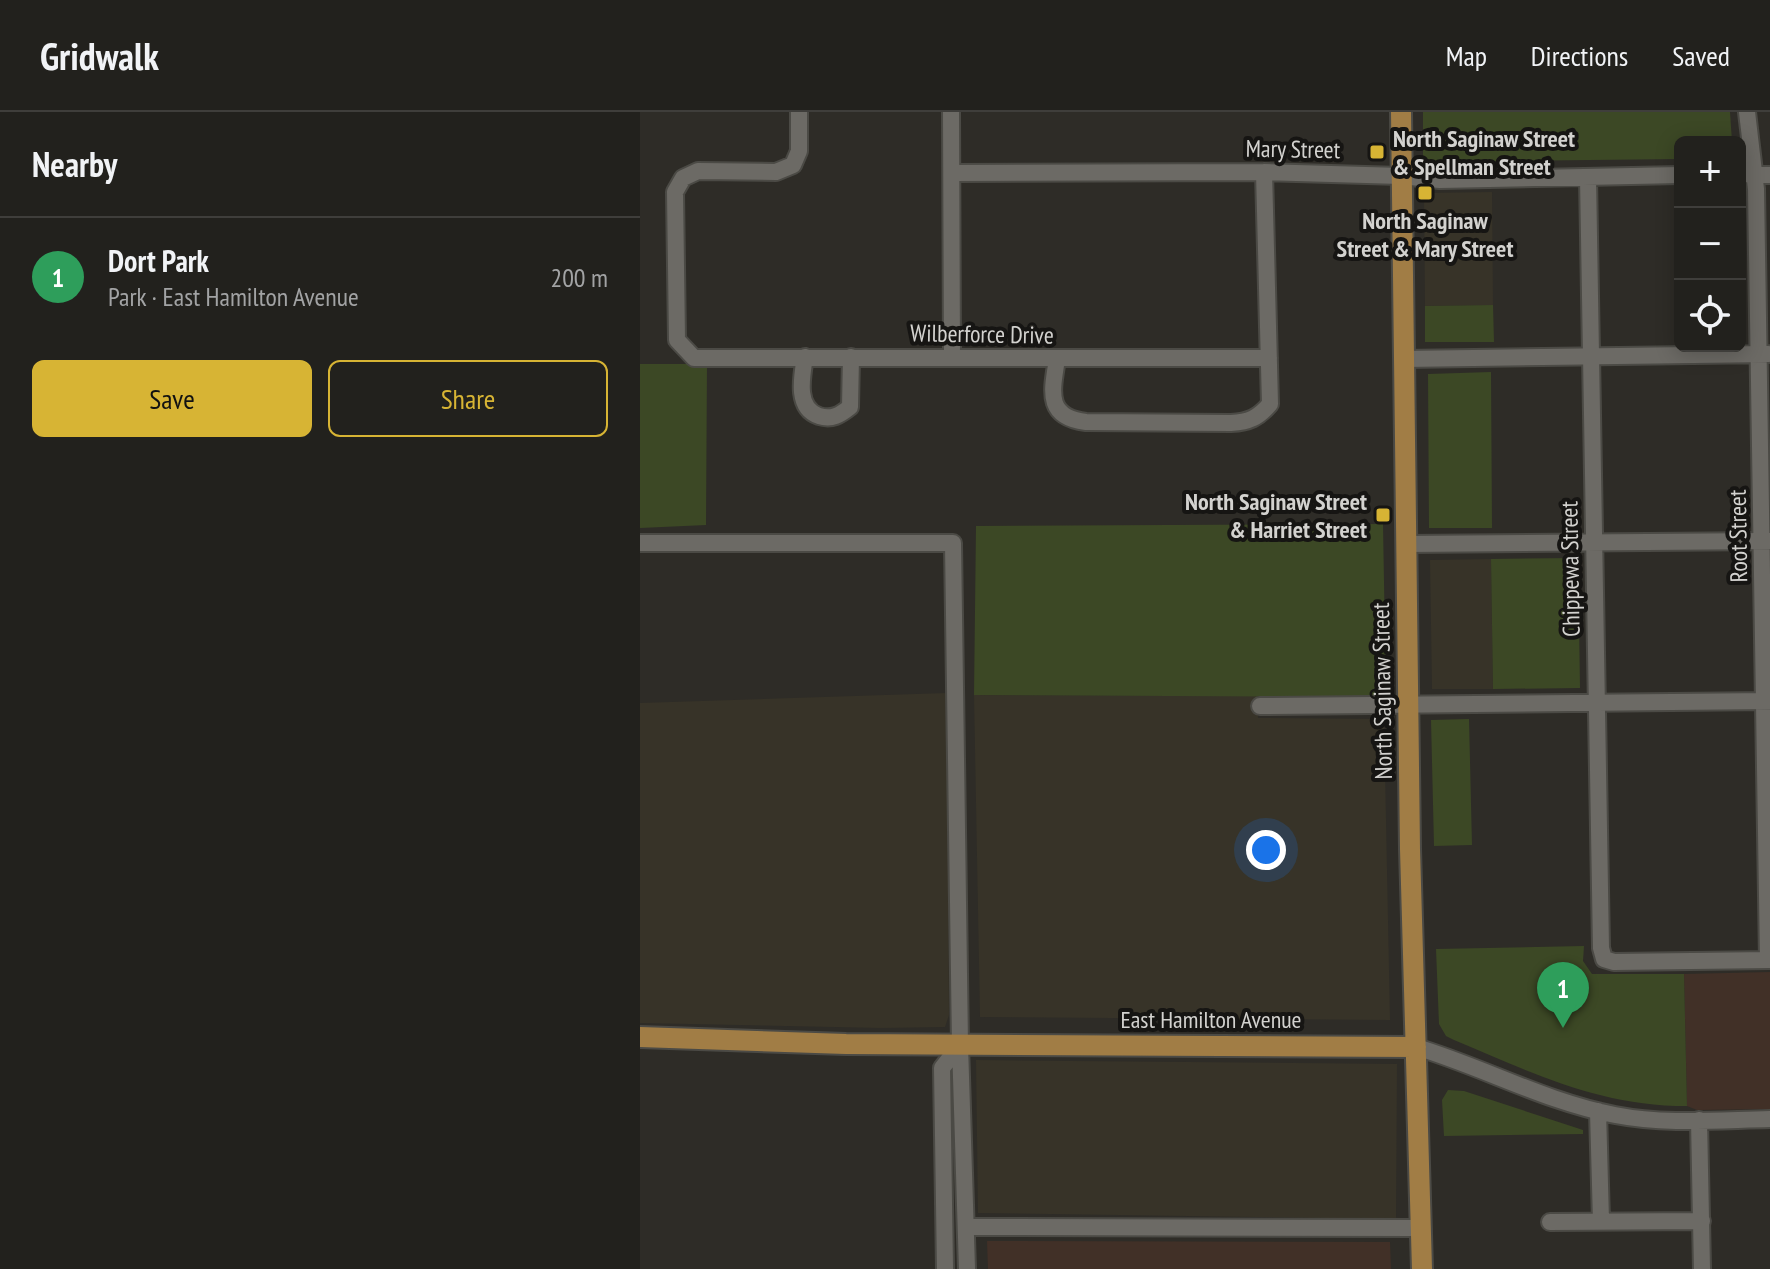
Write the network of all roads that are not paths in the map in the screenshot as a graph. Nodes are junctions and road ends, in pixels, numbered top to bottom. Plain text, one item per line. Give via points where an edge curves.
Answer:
1 (799, 112) edge
2 (951, 112) edge
3 (1401, 112) edge
4 (1747, 112) edge
5 (1264, 172) junction
6 (952, 173) junction
7 (1674, 175) edge
8 (1755, 175) edge
9 (1401, 176) junction
10 (1588, 177) junction
11 (1765, 354) edge
12 (805, 357) junction
13 (851, 357) junction
14 (952, 357) junction
15 (1269, 358) junction
16 (1591, 358) junction
17 (1057, 359) junction
18 (1403, 359) junction
19 (1766, 541) edge
20 (640, 543) edge
21 (1593, 543) junction
22 (1406, 544) junction
23 (1767, 701) edge
24 (1597, 704) junction
25 (1408, 705) junction
26 (1260, 706) dead end
27 (1769, 960) edge
28 (640, 1037) edge
29 (960, 1045) junction
30 (1416, 1047) junction
31 (1598, 1111) junction
32 (1770, 1119) edge
33 (1699, 1120) junction
34 (1601, 1221) junction
35 (1702, 1221) junction
36 (1550, 1222) dead end
37 (967, 1227) junction
38 (1421, 1228) junction
39 (945, 1269) edge
40 (967, 1269) edge
41 (1422, 1269) edge
42 (1702, 1269) edge

1 - 12 street, Wilberforce Drive via 799,151 793,165 776,172 698,171 683,178 675,192 677,340 694,358
2 - 6 street
3 - 9 main road, North Saginaw Street
4 - 8 street, Root Street
5 - 6 street, Mary Street
5 - 9 street, Mary Street
5 - 15 street
6 - 14 street
7 - 10 street, Mary Street
8 - 11 street, Root Street
9 - 10 street, Mary Street
9 - 18 main road, North Saginaw Street
10 - 16 street, Chippewa Street
11 - 16 street
11 - 19 street, Root Street
12 - 13 street, Wilberforce Drive
12 - 13 street via 803,399 817,415 829,417 850,407
13 - 14 street, Wilberforce Drive
14 - 17 street, Wilberforce Drive
15 - 17 street, Wilberforce Drive
15 - 17 street via 1270,404 1242,422 1071,420 1058,410 1054,396
16 - 18 street
16 - 21 street, Chippewa Street
18 - 22 main road, North Saginaw Street
19 - 21 street
19 - 23 street, Root Street
20 - 29 street via 953,543
21 - 22 street
21 - 24 street, Chippewa Street
22 - 25 main road, North Saginaw Street
23 - 24 street
23 - 27 street, Root Street
24 - 25 street
24 - 27 street, Chippewa Street via 1604,959
25 - 26 street
25 - 30 main road, North Saginaw Street
28 - 29 main road, East Hamilton Avenue
29 - 30 main road, East Hamilton Avenue
29 - 37 street
29 - 39 street via 942,1068
30 - 31 street, East Hamilton Avenue
30 - 38 main road, North Saginaw Street
31 - 33 street, East Hamilton Avenue via 1640,1119
31 - 34 street
32 - 33 street, East Hamilton Avenue
33 - 35 street
34 - 35 street
34 - 36 street
35 - 42 street
37 - 38 street
37 - 40 street
38 - 41 main road, North Saginaw Street

